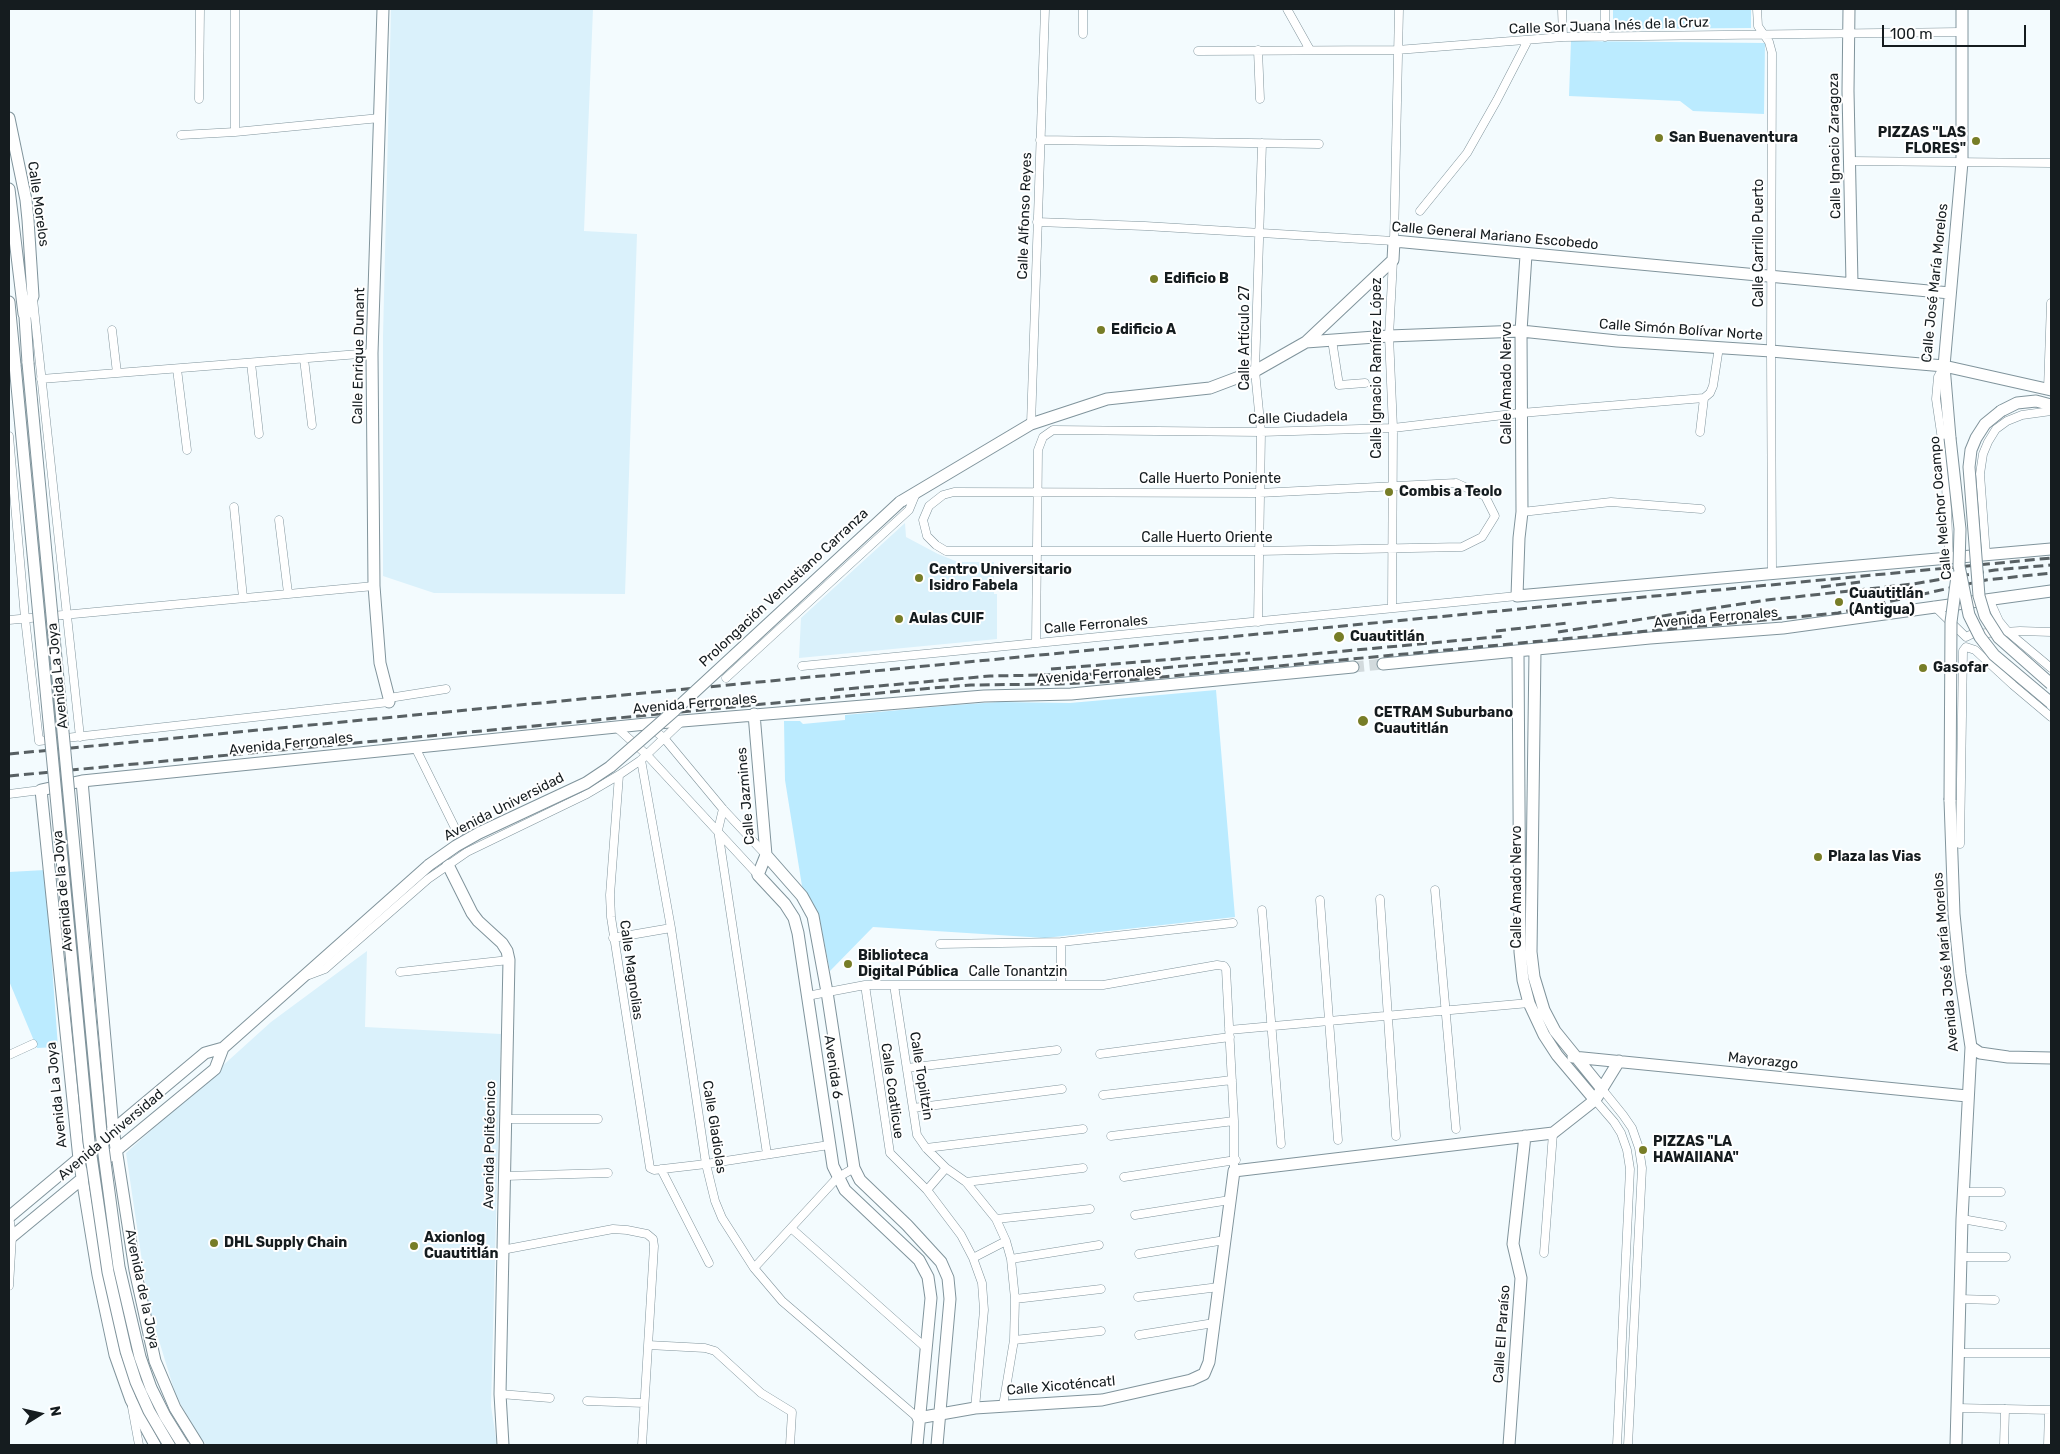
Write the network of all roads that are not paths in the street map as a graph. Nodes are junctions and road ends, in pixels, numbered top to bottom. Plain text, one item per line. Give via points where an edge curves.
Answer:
1 (200, 9) edge
2 (235, 9) edge
3 (383, 9) edge
4 (1045, 9) edge
5 (1083, 9) edge
6 (1287, 9) edge
7 (1398, 9) edge
8 (1562, 9) edge
9 (1605, 9) edge
10 (1757, 9) edge
11 (1849, 9) edge
12 (1962, 9) edge
13 (1961, 32) junction
14 (1763, 33) junction
15 (1082, 34) dead end
16 (1848, 35) junction
17 (1563, 37) junction
18 (1605, 37) junction
19 (1528, 40) junction
20 (1258, 50) junction
21 (1310, 50) junction
22 (1397, 50) junction
23 (1198, 51) dead end
24 (1260, 98) dead end
25 (199, 99) dead end
26 (9, 118) edge
27 (380, 118) junction
28 (235, 132) junction
29 (181, 135) dead end
30 (1040, 140) junction
31 (1262, 144) junction
32 (1319, 144) dead end
33 (1850, 161) junction
34 (1962, 162) junction
35 (2051, 163) edge
36 (9, 189) edge
37 (1420, 211) dead end
38 (1037, 222) junction
39 (1260, 234) junction
40 (1394, 241) junction
41 (1526, 255) junction
42 (1393, 260) junction
43 (1771, 276) junction
44 (1852, 283) junction
45 (1950, 293) junction
46 (33, 296) junction
47 (9, 302) edge
48 (2051, 304) edge
49 (25, 319) junction
50 (10, 321) edge
51 (112, 330) dead end
52 (1521, 331) junction
53 (1389, 336) junction
54 (1332, 340) junction
55 (1306, 342) junction
56 (1719, 348) junction
57 (1770, 351) junction
58 (372, 353) junction
59 (304, 359) junction
60 (251, 363) junction
61 (1944, 366) junction
62 (177, 369) junction
63 (1255, 371) junction
64 (117, 373) junction
65 (41, 380) junction
66 (1365, 383) dead end
67 (2050, 390) edge
68 (1704, 398) junction
69 (2051, 405) edge
70 (2051, 411) edge
71 (1521, 413) junction
72 (1031, 424) junction
73 (312, 425) dead end
74 (1393, 428) junction
75 (1260, 432) junction
76 (1700, 432) dead end
77 (259, 434) dead end
78 (9, 436) edge
79 (9, 447) edge
80 (187, 450) dead end
81 (1392, 486) junction
82 (1037, 491) junction
83 (916, 493) junction
84 (1259, 493) junction
85 (234, 507) dead end
86 (1702, 509) dead end
87 (1522, 512) junction
88 (1495, 516) joint
89 (279, 520) dead end
90 (923, 520) joint
91 (1392, 548) junction
92 (2051, 549) edge
93 (1037, 550) junction
94 (1259, 551) junction
95 (1986, 555) junction
96 (1949, 559) junction
97 (1959, 566) junction
98 (1772, 572) junction
99 (374, 586) junction
100 (2051, 591) edge
101 (288, 593) junction
102 (1517, 596) junction
103 (244, 598) junction
104 (1989, 599) junction
105 (1934, 606) junction
106 (1392, 607) junction
107 (67, 615) junction
108 (25, 618) junction
109 (9, 620) edge
110 (1258, 622) junction
111 (2008, 632) junction
112 (2051, 632) edge
113 (1036, 643) junction
114 (1535, 651) junction
115 (1518, 652) junction
116 (1383, 664) tunnel mouth
117 (802, 666) dead end
118 (1352, 667) tunnel mouth
119 (2051, 668) edge
120 (726, 678) dead end
121 (2051, 684) edge
122 (446, 689) dead end
123 (389, 700) junction
124 (2051, 703) edge
125 (675, 710) joint
126 (754, 714) junction
127 (2051, 717) edge
128 (682, 721) junction
129 (646, 724) junction
130 (616, 726) junction
131 (80, 737) junction
132 (664, 738) junction
133 (415, 747) junction
134 (1533, 747) junction
135 (1520, 748) junction
136 (643, 757) junction
137 (619, 774) junction
138 (82, 781) junction
139 (41, 790) junction
140 (9, 794) edge
141 (723, 808) junction
142 (718, 830) junction
143 (458, 834) dead end
144 (1960, 844) dead end
145 (766, 855) junction
146 (448, 865) junction
147 (758, 875) junction
148 (1436, 890) dead end
149 (1380, 899) dead end
150 (1320, 900) dead end
151 (1520, 902) junction
152 (1532, 902) junction
153 (1262, 910) dead end
154 (1233, 924) dead end
155 (671, 928) junction
156 (613, 938) junction
157 (1061, 942) junction
158 (940, 944) dead end
159 (509, 960) junction
160 (400, 972) dead end
161 (305, 977) junction
162 (865, 985) junction
163 (894, 985) junction
164 (1061, 985) junction
165 (827, 992) junction
166 (807, 996) junction
167 (1529, 1003) junction
168 (1445, 1010) junction
169 (1388, 1015) junction
170 (1329, 1020) junction
171 (1271, 1026) junction
172 (1230, 1034) junction
173 (33, 1044) dead end
174 (1971, 1047) junction
175 (223, 1048) junction
176 (1057, 1050) dead end
177 (1100, 1054) dead end
178 (9, 1055) edge
179 (1557, 1055) junction
180 (1575, 1057) junction
181 (2051, 1058) edge
182 (1619, 1061) junction
183 (907, 1068) junction
184 (1232, 1080) junction
185 (1602, 1089) junction
186 (1062, 1090) dead end
187 (1102, 1096) dead end
188 (1967, 1096) junction
189 (1595, 1100) junction
190 (913, 1108) junction
191 (598, 1119) dead end
192 (506, 1120) junction
193 (1234, 1121) junction
194 (113, 1128) junction
195 (1083, 1129) dead end
196 (1456, 1130) dead end
197 (1553, 1133) junction
198 (1111, 1136) dead end
199 (1396, 1136) dead end
200 (1525, 1136) junction
201 (1338, 1140) dead end
202 (1281, 1144) dead end
203 (829, 1145) junction
204 (926, 1148) junction
205 (116, 1150) junction
206 (767, 1154) junction
207 (79, 1159) junction
208 (706, 1164) junction
209 (1235, 1165) junction
210 (854, 1168) junction
211 (946, 1168) junction
212 (1083, 1168) dead end
213 (661, 1169) junction
214 (608, 1173) dead end
215 (505, 1176) junction
216 (1124, 1177) dead end
217 (837, 1178) junction
218 (82, 1179) junction
219 (966, 1182) junction
220 (927, 1190) junction
221 (1963, 1192) junction
222 (2001, 1192) dead end
223 (1230, 1200) junction
224 (1090, 1209) dead end
225 (1135, 1215) dead end
226 (9, 1217) edge
227 (996, 1219) junction
228 (1962, 1219) junction
229 (907, 1225) junction
230 (2002, 1226) dead end
231 (791, 1228) junction
232 (10, 1237) edge
233 (894, 1237) junction
234 (1225, 1240) junction
235 (1006, 1241) junction
236 (1099, 1244) dead end
237 (502, 1250) junction
238 (1544, 1253) dead end
239 (1139, 1254) dead end
240 (2006, 1256) dead end
241 (1960, 1257) junction
242 (973, 1258) junction
243 (1011, 1259) junction
244 (709, 1263) dead end
245 (754, 1268) junction
246 (9, 1286) edge
247 (1219, 1287) junction
248 (1101, 1289) dead end
249 (1138, 1297) dead end
250 (1016, 1299) junction
251 (1959, 1299) junction
252 (1995, 1300) dead end
253 (1214, 1323) junction
254 (1101, 1331) dead end
255 (1139, 1335) dead end
256 (1014, 1340) junction
257 (648, 1345) junction
258 (926, 1348) junction
259 (1959, 1353) junction
260 (2051, 1353) edge
261 (500, 1394) junction
262 (550, 1398) dead end
263 (131, 1400) junction
264 (587, 1401) dead end
265 (644, 1403) junction
266 (1003, 1406) junction
267 (975, 1408) junction
268 (1957, 1408) junction
269 (2004, 1409) junction
270 (2050, 1410) edge
271 (939, 1414) junction
272 (918, 1418) junction
273 (139, 1445) edge
274 (155, 1445) edge
275 (169, 1445) edge
276 (184, 1445) edge
277 (198, 1445) edge
278 (503, 1445) edge
279 (642, 1445) edge
280 (790, 1445) edge
281 (917, 1445) edge
282 (937, 1445) edge
283 (1510, 1445) edge
284 (1617, 1445) edge
285 (1628, 1445) edge
286 (1956, 1445) edge
287 (2004, 1445) edge
288 (2048, 1445) edge

1 - 25 street
2 - 28 street
3 - 27 main road, Calle Enrique Dunant
4 - 30 street, Calle Alfonso Reyes
5 - 15 street
6 - 21 street
7 - 22 street, Calle Ignacio Ramírez López
8 - 17 street
9 - 18 street
10 - 14 street, Calle Carrillo Puerto via 1757,22
11 - 16 main road, Calle Ignacio Zaragoza
12 - 13 main road, Calle José María Morelos
13 - 16 street, Calle Sor Juana Inés de la Cruz
13 - 34 main road, Calle José María Morelos
14 - 16 street, Calle Sor Juana Inés de la Cruz
14 - 18 street, Calle Sor Juana Inés de la Cruz
14 - 43 street, Calle Carrillo Puerto via 1772,52
16 - 33 main road, Calle Ignacio Zaragoza
17 - 18 street, Calle Sor Juana Inés de la Cruz
17 - 19 street, Calle Sor Juana Inés de la Cruz
19 - 22 street, Calle Sor Juana Inés de la Cruz
19 - 37 street via 1467,153
20 - 21 street, Calle Sor Juana Inés de la Cruz
20 - 23 street, Calle Sor Juana Inés de la Cruz
20 - 24 street
21 - 22 street, Calle Sor Juana Inés de la Cruz
22 - 40 street, Calle Ignacio Ramírez López
26 - 46 main road, Calle Morelos via 26,200
27 - 28 street
27 - 58 main road, Calle Enrique Dunant
28 - 29 street
30 - 31 street
30 - 38 street, Calle Alfonso Reyes
31 - 32 street
31 - 39 street, Calle Artículo 27
33 - 34 street
33 - 44 main road, Calle Ignacio Zaragoza
34 - 35 street
34 - 45 main road, Calle José María Morelos
36 - 49 main road, Avenida de la Joya
38 - 39 street, Calle General Mariano Escobedo
38 - 72 street, Calle Alfonso Reyes
39 - 40 street, Calle General Mariano Escobedo
39 - 63 street, Calle Artículo 27
40 - 41 main road, Calle General Mariano Escobedo
40 - 42 main road, Calle Ignacio Ramírez López
41 - 43 main road, Calle General Mariano Escobedo
41 - 52 main road, Calle Amado Nervo
42 - 53 street, Calle Ignacio Ramírez López
42 - 55 main road, Prolongación Venustiano Carranza
43 - 44 main road, Calle General Mariano Escobedo
43 - 57 street, Calle Carrillo Puerto
44 - 45 main road, Calle General Mariano Escobedo
45 - 61 main road, Calle José María Morelos
46 - 49 main road, Calle Morelos
46 - 65 street, Avenida La Joya
47 - 50 main road
48 - 67 street
49 - 276 main road, Avenida de la Joya, bridge via 101,1132 119,1267 151,1388
50 - 275 main road, Avenida de la Joya, bridge via 89,1142 108,1272 126,1351 149,1411
51 - 64 street
52 - 53 main road, Calle Simón Bolívar Norte
52 - 56 main road, Calle Simón Bolívar Norte
52 - 71 main road, Calle Amado Nervo
53 - 54 main road, Calle Simón Bolívar Norte
53 - 74 street, Calle Ignacio Ramírez López
54 - 55 main road, Calle Simón Bolívar Norte
54 - 66 street via 1339,385
55 - 63 main road, Prolongación Venustiano Carranza
56 - 57 main road, Calle Simón Bolívar Norte
56 - 68 street via 1713,386
57 - 61 main road, Calle Simón Bolívar Norte
57 - 98 street, Calle Carrillo Puerto
58 - 59 street
58 - 99 main road, Calle Enrique Dunant
59 - 60 street
59 - 73 street
60 - 62 street
60 - 77 street
61 - 67 main road, Calle Simón Bolívar Norte
61 - 96 street, Calle José María Morelos via 1938,377 1936,399 1945,460
61 - 97 main road, Calle Melchor Ocampo, bridge via 1960,529
62 - 64 street
62 - 80 street
63 - 72 main road, Prolongación Venustiano Carranza via 1210,388 1107,398
63 - 75 street, Calle Artículo 27
64 - 65 street
65 - 107 street, Avenida La Joya
68 - 71 street, Calle Ciudadela
68 - 76 street
69 - 121 main road, bridge via 2036,401 2017,403 2000,410 1976,438 1968,467 1979,596 1985,616 1999,638
70 - 95 street via 2022,415 2007,421 1996,429 1982,454 1980,474
71 - 74 street, Calle Ciudadela
71 - 87 main road, Calle Amado Nervo
72 - 83 main road, Prolongación Venustiano Carranza
74 - 75 street, Calle Ciudadela
74 - 81 street, Calle Ignacio Ramírez López
75 - 82 street, Calle Ciudadela via 1053,430 1043,437 1038,450
75 - 84 street, Calle Artículo 27
78 - 79 street, Avenida La Joya
79 - 108 street, Avenida La Joya
81 - 84 street, Calle Huerto Poniente
81 - 88 street, Calle Huerto Poniente via 1456,483 1485,496
81 - 91 street, Calle Ignacio Ramírez López
82 - 84 street, Calle Huerto Poniente
82 - 90 street, Calle Huerto Poniente via 954,492 929,506
82 - 93 street
83 - 120 street, Prolongación Venustiano Carranza via 909,510
83 - 125 main road, Prolongación Venustiano Carranza, bridge via 900,502
84 - 94 street, Calle Artículo 27
85 - 103 street
86 - 87 street via 1611,502
87 - 102 main road, Calle Amado Nervo
88 - 91 street, Calle Huerto Oriente via 1482,537 1462,547
89 - 101 street
90 - 93 street, Calle Huerto Oriente via 927,536 946,551
91 - 94 street, Calle Huerto Oriente
91 - 106 street, Calle Ignacio Ramírez López
92 - 95 main road
93 - 94 street, Calle Huerto Oriente
93 - 113 street
94 - 110 street, Calle Artículo 27
95 - 96 main road
96 - 98 main road
97 - 124 main road, Calle Melchor Ocampo, bridge via 1969,615 1980,637 1994,656
97 - 174 main road, Avenida José María Morelos, bridge via 1951,622 1950,800 1954,914
98 - 102 main road
99 - 101 street
99 - 123 main road, Calle Enrique Dunant via 380,663
100 - 104 main road, Avenida Ferronales
101 - 103 street
102 - 106 street
103 - 107 street
104 - 105 main road, Avenida Ferronales
104 - 111 street
105 - 111 street via 1966,637
105 - 114 main road, Avenida Ferronales via 1782,628
106 - 110 street, Calle Ferronales
107 - 108 street
107 - 131 street, Avenida La Joya
108 - 109 street
108 - 131 street, Avenida La Joya via 39,741
110 - 113 street, Calle Ferronales
111 - 112 street
111 - 119 street
113 - 117 street, Calle Ferronales
114 - 115 main road, Avenida Ferronales
114 - 134 main road, Calle Amado Nervo
115 - 116 main road, Avenida Ferronales
115 - 135 main road, Calle Amado Nervo
118 - 126 main road, Avenida Ferronales via 1071,694 984,696
122 - 123 street
123 - 131 street
125 - 161 main road, Avenida Universidad, bridge via 610,767 586,783 479,833 429,865
126 - 128 main road, Avenida Ferronales
126 - 145 main road, Calle Jazmines
127 - 144 street via 1975,650 1966,646 1962,651
128 - 129 main road, Avenida Ferronales
128 - 132 street, Avenida Universidad
129 - 130 main road, Avenida Ferronales
129 - 132 street, Avenida 6
130 - 133 main road, Avenida Ferronales
130 - 136 street, Avenida 6
132 - 136 street, Avenida Universidad
132 - 141 street, Avenida 6
133 - 138 main road, Avenida Ferronales
133 - 143 street
134 - 135 street
134 - 152 main road, Calle Amado Nervo
135 - 151 main road, Calle Amado Nervo
136 - 137 street, Avenida Universidad
136 - 142 street, Avenida 6
136 - 155 street, Calle Gladiolas
137 - 146 street, Avenida Universidad via 584,795 467,852
137 - 156 street, Calle Magnolias via 610,895
138 - 139 main road, Avenida Ferronales
138 - 194 main road
139 - 140 street
139 - 207 main road, Avenida La Joya
141 - 142 street
141 - 145 street, Avenida 6
142 - 147 street, Avenida 6
142 - 206 street
145 - 147 main road, Calle Jazmines
145 - 165 main road, Avenida 6 via 809,905
146 - 159 main road, Avenida Politécnico via 472,913 502,943
146 - 161 street, Avenida Universidad via 428,878 325,969
147 - 166 main road, Avenida 6 via 794,918
148 - 168 street
149 - 169 street
150 - 170 street
151 - 152 street
151 - 167 main road, Calle Amado Nervo via 1520,952
152 - 180 main road, Calle Amado Nervo via 1531,952 1536,988 1555,1031
153 - 171 street
154 - 157 street
155 - 156 street
155 - 208 street, Calle Gladiolas
156 - 213 street, Calle Magnolias via 650,1168
157 - 158 street
157 - 164 street
159 - 160 street
159 - 192 main road, Avenida Politécnico
161 - 175 main road, Avenida Universidad
162 - 163 street, Calle Tonantzin
162 - 165 street, Calle Tonantzin
162 - 220 street, Calle Coatlicue via 888,1148 893,1158
163 - 164 street, Calle Tonantzin
163 - 183 street, Calle Topiltzin
164 - 172 street, Calle Tonantzin via 1103,985 1224,966
165 - 166 street, Calle Tonantzin
165 - 210 main road, Avenida 6
166 - 203 main road, Avenida 6
167 - 168 street
167 - 179 main road, Calle Amado Nervo
168 - 169 street
168 - 196 street
169 - 170 street
169 - 199 street
170 - 171 street
170 - 201 street
171 - 172 street
171 - 202 street
172 - 177 street
172 - 184 street
173 - 178 street
174 - 181 main road via 1980,1053
174 - 188 main road, Avenida José María Morelos
175 - 194 main road, Avenida Universidad via 204,1054
175 - 205 main road, Avenida Universidad via 214,1069
176 - 183 street
179 - 180 main road, Mayorazgo
179 - 189 main road, Calle Amado Nervo
180 - 182 main road, Mayorazgo
180 - 185 main road, Calle Amado Nervo
182 - 185 main road
182 - 188 main road, Mayorazgo
183 - 190 street, Calle Topiltzin
184 - 187 street
184 - 193 street
185 - 189 main road
185 - 285 street via 1632,1128 1642,1168
186 - 190 street
188 - 221 main road, Avenida José María Morelos
189 - 197 main road
189 - 284 street via 1621,1133 1630,1169
190 - 204 street, Calle Topiltzin via 917,1135
191 - 192 street
192 - 215 main road, Avenida Politécnico
193 - 198 street
193 - 209 street
194 - 205 main road
194 - 207 main road, Avenida Universidad
195 - 204 street
197 - 200 main road
197 - 238 street
200 - 209 main road
200 - 283 main road, Calle El Paraíso via 1513,1244 1521,1278
203 - 206 street
203 - 217 main road, Avenida 6
204 - 211 street, Calle Topiltzin
205 - 218 main road, Avenida Universidad
205 - 277 main road via 134,1270 155,1361 175,1408
206 - 208 street
207 - 218 main road, Avenida La Joya
207 - 226 main road, Avenida Universidad
208 - 213 street
208 - 245 street, Calle Gladiolas via 722,1218
209 - 216 street
209 - 223 main road
210 - 217 street
210 - 229 main road, Avenida 6 via 860,1180
211 - 219 street, Calle Topiltzin
211 - 220 street
212 - 219 street
213 - 244 street
214 - 215 street
215 - 237 main road, Avenida Politécnico
217 - 231 street
217 - 233 main road, Avenida 6 via 844,1190
218 - 232 main road, Avenida Universidad
218 - 263 main road, Avenida La Joya via 115,1355
219 - 227 street, Calle Topiltzin
220 - 242 street, Calle Coatlicue via 961,1235
221 - 222 street
221 - 228 main road, Avenida José María Morelos
223 - 225 street
223 - 234 main road
224 - 227 street
226 - 232 street
227 - 235 street, Calle Topiltzin
228 - 230 street
228 - 241 main road, Avenida José María Morelos
229 - 233 main road
229 - 271 main road, Avenida 6 via 941,1262 948,1278 950,1299
231 - 245 street
231 - 258 street
232 - 246 street
233 - 258 main road, Avenida 6 via 919,1260 928,1277 931,1298
234 - 239 street
234 - 247 main road
235 - 242 street
235 - 243 street, Calle Topiltzin
236 - 243 street
237 - 257 street via 613,1230 647,1234 653,1239 654,1246
237 - 261 main road, Avenida Politécnico
240 - 241 street
241 - 251 main road, Avenida José María Morelos
242 - 267 street, Calle Coatlicue via 982,1283 984,1310
243 - 250 street, Calle Topiltzin
245 - 272 street, Calle Gladiolas via 782,1301
247 - 249 street
247 - 253 main road
248 - 250 street
250 - 256 street, Calle Topiltzin
251 - 252 street
251 - 259 main road, Avenida José María Morelos
253 - 255 street
253 - 266 main road, Calle Xicoténcatl via 1209,1362 1204,1374 1191,1380 1102,1400
254 - 256 street
256 - 266 street, Calle Topiltzin
257 - 265 street
257 - 280 street via 715,1351 761,1393 792,1412
258 - 272 main road, Avenida 6
259 - 260 street
259 - 268 main road, Avenida José María Morelos
261 - 262 street
261 - 278 main road, Avenida Politécnico
263 - 273 street
263 - 274 main road, Avenida La Joya
264 - 265 street
265 - 279 street
266 - 267 main road, Calle Xicoténcatl
267 - 271 main road, Calle Xicoténcatl
268 - 269 street
268 - 286 main road, Avenida José María Morelos
269 - 270 street
269 - 287 street
270 - 288 street
271 - 272 main road, Calle Xicoténcatl
271 - 282 main road, Avenida 6
272 - 281 main road, Avenida 6

